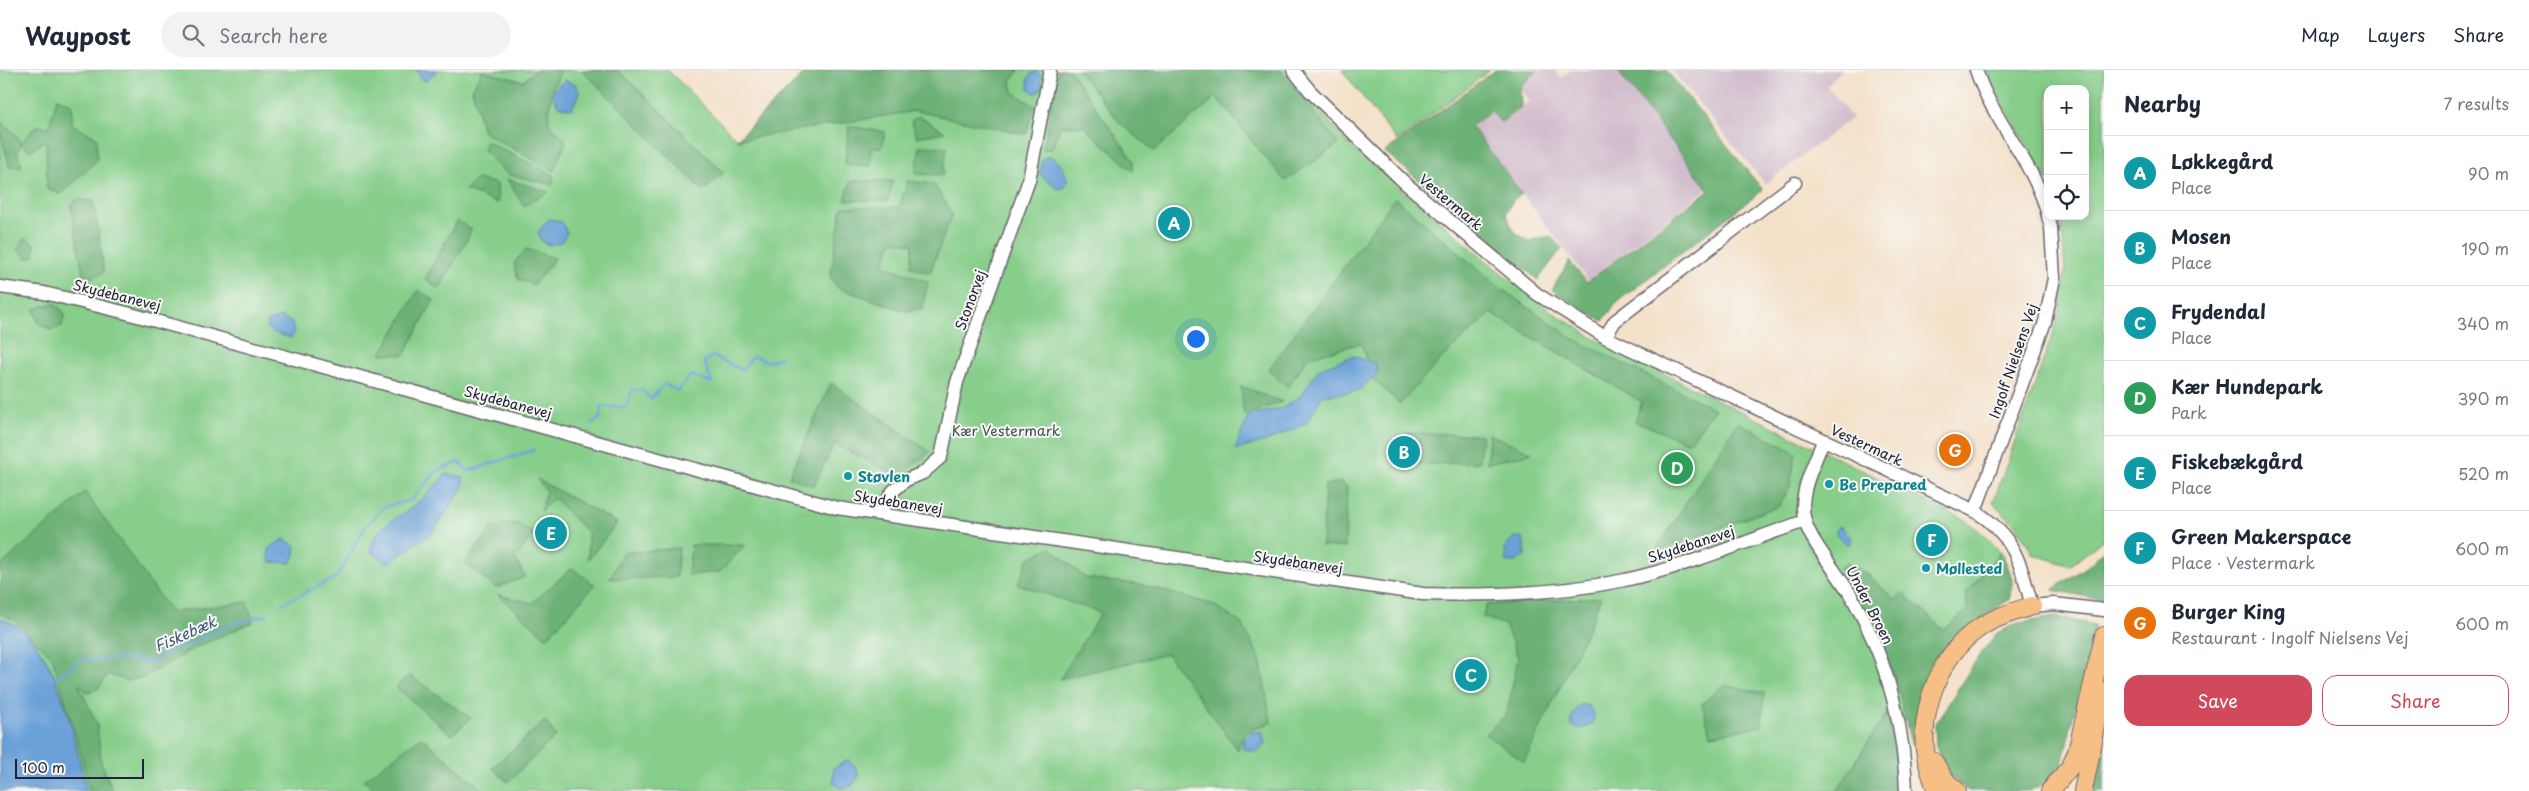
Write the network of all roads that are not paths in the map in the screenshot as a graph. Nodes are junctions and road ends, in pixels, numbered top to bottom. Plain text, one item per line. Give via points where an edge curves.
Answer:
1 (1050, 70) edge
2 (1293, 70) edge
3 (1976, 70) edge
4 (1795, 183) dead end
5 (2044, 205) edge
6 (2049, 220) edge
7 (0, 287) edge
8 (1605, 337) junction
9 (1823, 441) junction
10 (1975, 511) junction
11 (879, 514) junction
12 (1805, 521) junction
13 (2032, 606) junction
14 (2098, 609) edge
15 (2104, 636) edge
16 (2104, 684) edge
17 (1926, 731) junction
18 (1906, 791) edge
19 (1937, 791) edge
20 (1957, 791) edge
21 (2050, 791) edge
22 (2083, 791) edge

1 - 11 street, Stonorvej via 1029,180 957,382 941,457 893,491
2 - 8 street, Vestermark via 1310,91 1412,189 1536,294
3 - 5 street, Ingolf Nielsens Vej via 1983,90 2032,173
4 - 8 street via 1614,321
6 - 10 street, Ingolf Nielsens Vej via 2054,278 2045,322
7 - 11 street, Skydebanevej via 44,293 123,312 837,508
8 - 9 street, Vestermark
9 - 10 street, Vestermark
9 - 12 street, Under Broen via 1806,488 1803,502
10 - 13 street, Vestermark via 2004,534 2016,554
11 - 12 street, Skydebanevej via 1367,587 1474,596 1575,589 1622,580 1701,558
12 - 18 street, Under Broen via 1854,600 1876,644 1899,723
13 - 14 street via 2054,604
13 - 17 highway via 1998,617 1961,643 1938,678 1927,713
15 - 21 highway via 2077,752 2070,767
16 - 22 highway
17 - 19 highway via 1927,761
17 - 20 highway via 1935,765

